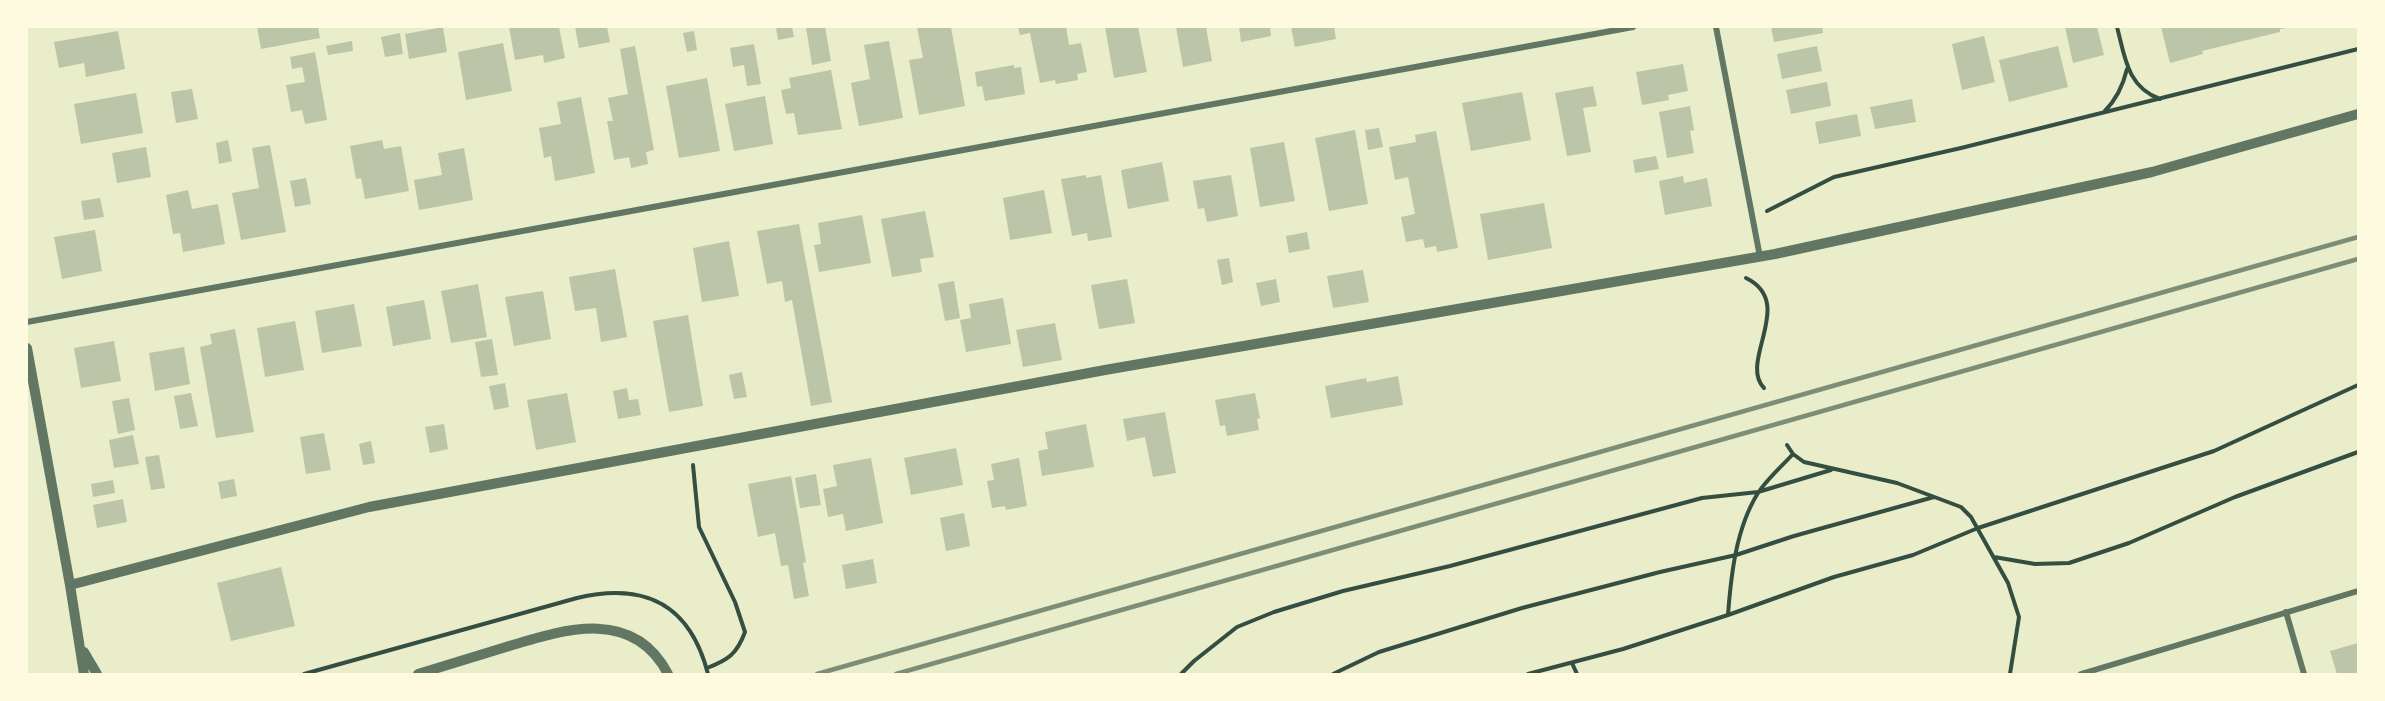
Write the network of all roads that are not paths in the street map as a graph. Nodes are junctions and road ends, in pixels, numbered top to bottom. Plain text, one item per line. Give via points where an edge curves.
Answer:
1 (1633, 27) edge
2 (1716, 27) edge
3 (2358, 114) edge
4 (1760, 257) junction
5 (27, 322) edge
6 (27, 348) edge
7 (70, 585) junction
8 (2358, 591) edge
9 (2286, 612) junction
10 (81, 647) junction
11 (84, 674) edge
12 (97, 674) edge
13 (418, 674) edge
14 (668, 674) edge
15 (2082, 674) edge
16 (2304, 674) edge

1 - 5 street
2 - 4 street
3 - 4 street via 2152,172
4 - 7 street via 1105,370 369,507
6 - 7 street
7 - 10 street
8 - 9 street
9 - 15 street
9 - 16 street
10 - 11 street
10 - 12 street
13 - 14 street via 558,632 597,628 622,632 642,643

